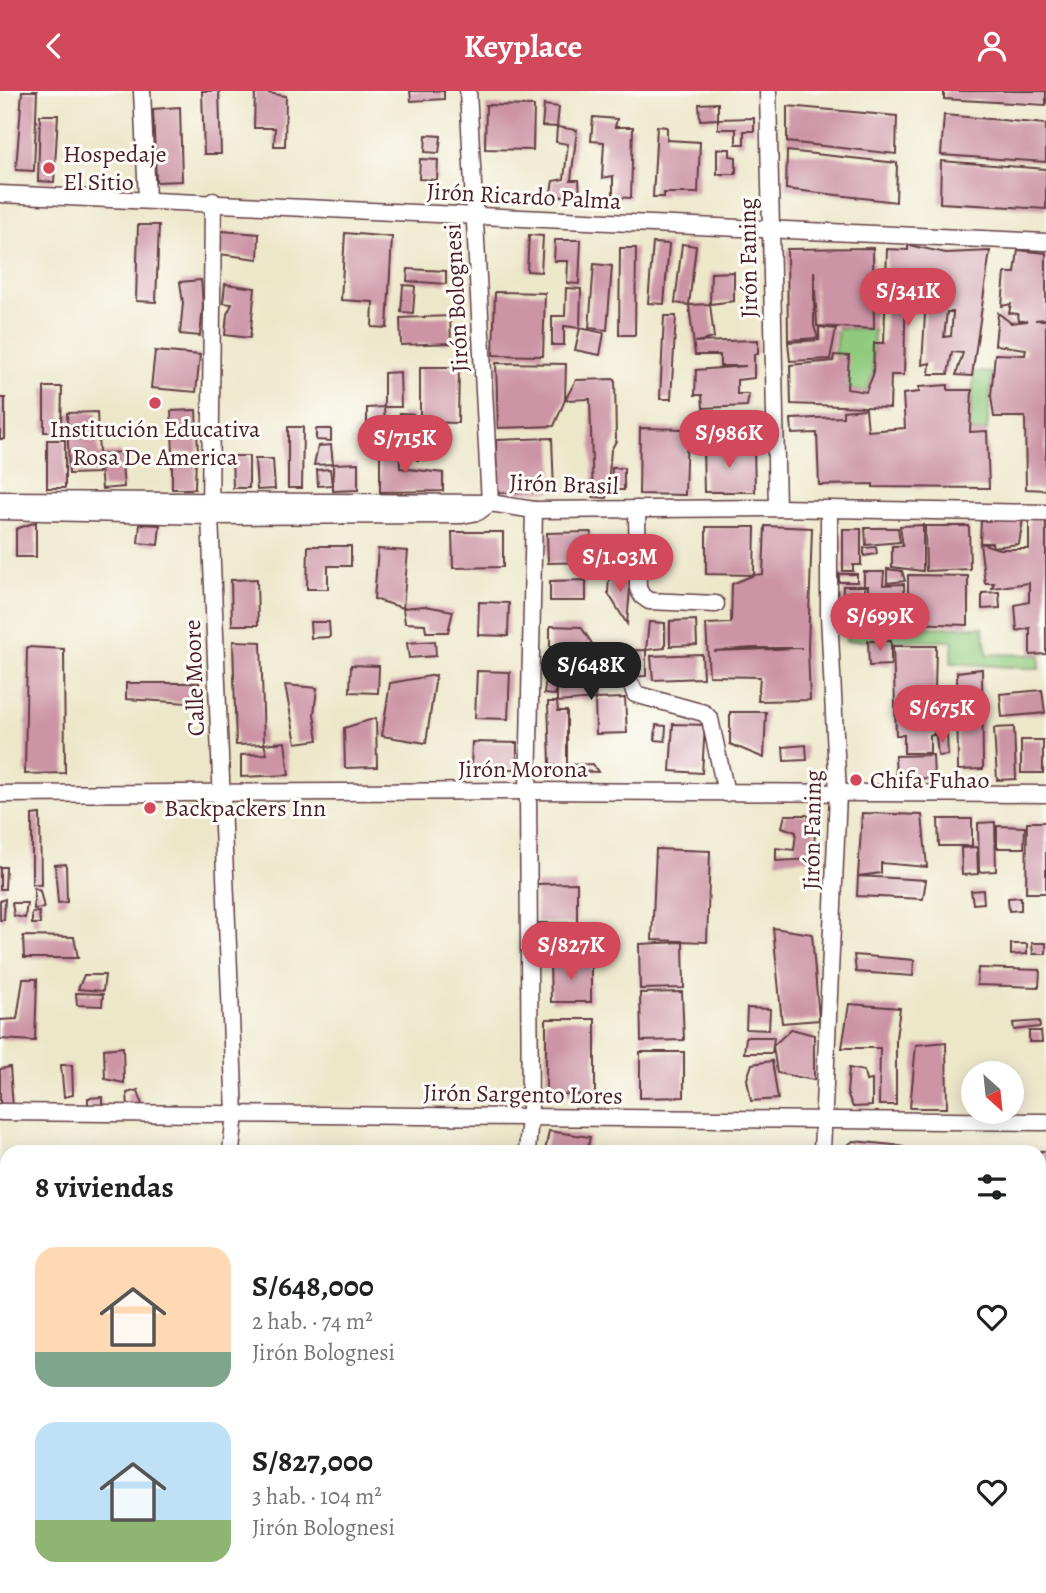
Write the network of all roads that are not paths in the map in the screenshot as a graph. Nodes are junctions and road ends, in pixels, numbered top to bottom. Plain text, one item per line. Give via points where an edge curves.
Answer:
1 (142, 91) edge
2 (468, 91) edge
3 (768, 91) edge
4 (0, 194) edge
5 (148, 199) junction
6 (213, 201) junction
7 (474, 216) junction
8 (770, 231) junction
9 (1046, 242) edge
10 (211, 499) junction
11 (0, 500) edge
12 (490, 503) junction
13 (72, 506) junction
14 (777, 508) junction
15 (637, 509) junction
16 (829, 509) junction
17 (534, 510) junction
18 (0, 511) edge
19 (1046, 513) edge
20 (210, 516) junction
21 (716, 604) dead end
22 (632, 686) dead end
23 (528, 791) junction
24 (222, 793) junction
25 (726, 793) junction
26 (0, 794) edge
27 (838, 794) junction
28 (1046, 794) edge
29 (0, 1112) edge
30 (234, 1114) junction
31 (530, 1117) junction
32 (824, 1119) junction
33 (1046, 1122) edge
34 (231, 1145) edge
35 (528, 1145) edge
36 (822, 1145) edge

1 - 5 street
2 - 7 street, Jirón Bolognesi
3 - 8 street, Jirón Faning
4 - 5 street, Jirón Ricardo Palma
5 - 6 street, Jirón Ricardo Palma
6 - 7 street, Jirón Ricardo Palma
6 - 10 street, Calle Moore
7 - 8 street, Jirón Ricardo Palma
7 - 12 street, Jirón Bolognesi
8 - 9 street, Jirón Ricardo Palma
8 - 14 street, Jirón Faning
10 - 12 street
10 - 13 street
10 - 20 street, Calle Moore
11 - 13 street
12 - 17 street, Jirón Brasil
12 - 20 street, Jirón Brasil via 463,515
13 - 18 street, Jirón Brasil
13 - 20 street, Jirón Brasil
14 - 15 street, Jirón Brasil
14 - 16 street, Jirón Brasil
15 - 17 street, Jirón Brasil
15 - 21 street via 642,596 649,601
16 - 19 street, Jirón Brasil
16 - 27 street, Jirón Faning
17 - 23 street
20 - 24 street, Calle Moore
22 - 25 street via 635,694 704,713 710,719
23 - 24 street, Jirón Morona
23 - 25 street, Jirón Morona
23 - 31 street
24 - 26 street, Jirón Morona
24 - 30 street, Calle Moore
25 - 27 street, Jirón Morona
27 - 28 street, Jirón Morona
27 - 32 street, Jirón Faning
29 - 30 street, Jirón Sargento Lores
30 - 31 street, Jirón Sargento Lores
30 - 34 street, Calle Moore
31 - 32 street, Jirón Sargento Lores
31 - 35 street
32 - 33 street, Jirón Sargento Lores
32 - 36 street, Jirón Faning

